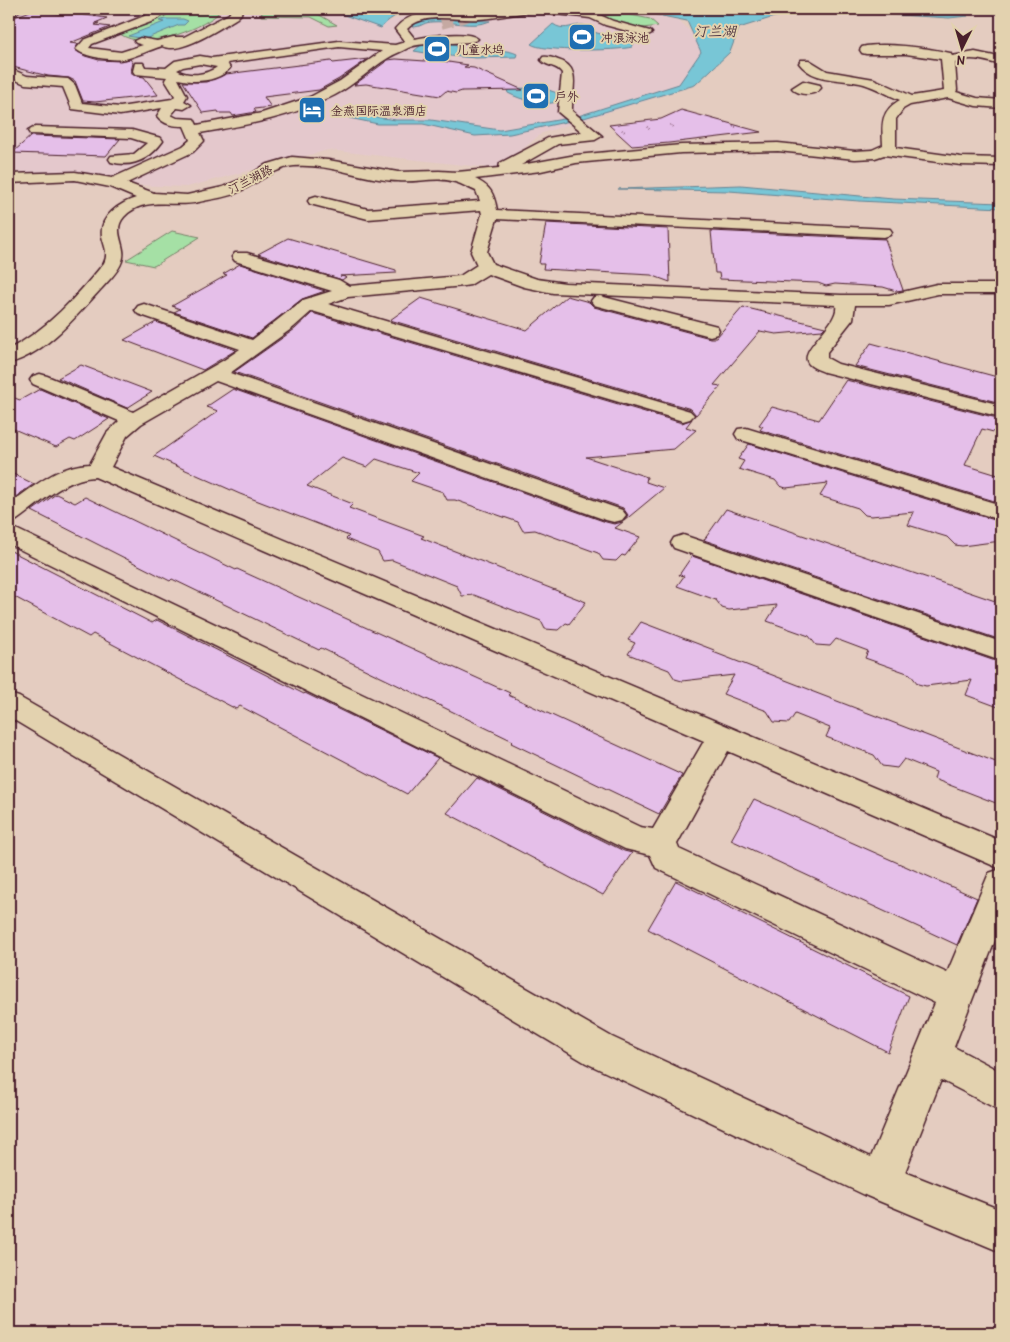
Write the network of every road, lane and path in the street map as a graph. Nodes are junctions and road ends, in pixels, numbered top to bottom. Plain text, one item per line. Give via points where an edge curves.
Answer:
1 (18, 9) edge
2 (170, 9) edge
3 (220, 9) edge
4 (236, 9) edge
5 (530, 9) edge
6 (541, 9) edge
7 (9, 12) edge
8 (146, 16) junction
9 (646, 33) dead end
10 (106, 35) junction
11 (472, 39) dead end
12 (88, 42) junction
13 (414, 43) junction
14 (168, 44) junction
15 (400, 49) junction
16 (866, 50) dead end
17 (950, 59) junction
18 (548, 60) dead end
19 (215, 61) junction
20 (1001, 61) edge
21 (189, 62) junction
22 (805, 63) dead end
23 (138, 66) dead end
24 (9, 72) edge
25 (174, 75) junction
26 (824, 75) junction
27 (948, 94) junction
28 (913, 100) junction
29 (176, 104) junction
30 (1001, 104) edge
31 (808, 106) dead end
32 (670, 125) dead end
33 (190, 126) junction
34 (733, 126) dead end
35 (647, 127) dead end
36 (673, 127) dead end
37 (736, 127) dead end
38 (622, 130) dead end
39 (650, 130) dead end
40 (35, 131) dead end
41 (624, 132) dead end
42 (892, 150) junction
43 (116, 159) dead end
44 (1001, 162) edge
45 (541, 168) junction
46 (457, 177) junction
47 (9, 178) edge
48 (472, 182) junction
49 (114, 183) junction
50 (152, 198) junction
51 (316, 201) dead end
52 (488, 205) junction
53 (884, 232) dead end
54 (241, 257) dead end
55 (486, 267) junction
56 (1001, 289) edge
57 (560, 290) junction
58 (346, 292) junction
59 (841, 300) junction
60 (310, 304) junction
61 (144, 310) dead end
62 (710, 330) dead end
63 (254, 347) junction
64 (9, 357) edge
65 (214, 374) junction
66 (40, 380) dead end
67 (1001, 411) edge
68 (683, 415) dead end
69 (134, 420) junction
70 (746, 434) dead end
71 (98, 470) junction
72 (1001, 513) edge
73 (9, 515) edge
74 (614, 515) dead end
75 (9, 535) edge
76 (683, 543) dead end
77 (1001, 652) edge
78 (9, 704) edge
79 (722, 736) junction
80 (661, 843) junction
81 (1001, 855) edge
82 (1001, 883) edge
83 (956, 995) junction
84 (932, 1056) junction
85 (1001, 1092) edge
86 (880, 1182) junction
87 (1001, 1231) edge

1 - 7 street
2 - 8 street
3 - 14 street via 223,14
4 - 14 street via 233,16
5 - 13 street via 497,18 439,15 412,20 401,28
6 - 9 street via 593,15
8 - 10 street
8 - 12 street via 99,33
10 - 12 street
10 - 14 street
10 - 14 street via 106,39 86,48 116,55
11 - 13 street via 439,38
12 - 14 street via 83,46 84,51 110,56 128,55
13 - 15 street
14 - 21 street
15 - 19 street via 339,44
15 - 33 street via 386,54 331,92 269,116
16 - 17 street via 904,50
17 - 20 street via 979,56
17 - 27 street via 951,90
18 - 46 street via 566,66 569,75 565,112 594,136 563,138 542,145 511,165
19 - 21 street
19 - 25 street via 224,68 216,74 198,77
21 - 25 street via 171,69
22 - 26 street
23 - 25 street via 139,71 164,71
24 - 29 street via 25,80 64,82 69,85 77,106 84,108 120,111
25 - 29 street via 171,80 181,96
26 - 28 street via 872,82 897,96
26 - 31 street via 811,88
27 - 28 street
27 - 30 street via 976,102
28 - 42 street via 895,109 889,120
29 - 33 street via 164,116
32 - 36 path
33 - 49 street via 197,141 188,149
34 - 37 path
35 - 39 path
38 - 41 path
40 - 43 street via 132,134 156,141 141,157
42 - 44 street via 961,161
42 - 45 street via 855,155 778,146 681,149 576,159
45 - 46 street
45 - 48 street via 526,174
46 - 48 street, 汀兰湖路
46 - 50 street, 汀兰湖路 via 398,177 328,164 292,162 270,168 242,185 208,196 187,200
47 - 49 street, 汀兰湖路 via 75,176
48 - 52 street, 汀兰湖路 via 481,188
49 - 50 street, 汀兰湖路
50 - 64 street via 136,202 112,220 110,234 115,255 100,279 46,336
51 - 52 street via 368,214
52 - 53 street
52 - 55 street via 479,252
54 - 58 street via 333,284
55 - 57 street
55 - 58 street via 464,281
56 - 59 street via 937,289 889,300
57 - 59 street via 577,288
57 - 62 street
58 - 60 street
59 - 67 street via 846,306 844,319 817,352 817,361 831,368
60 - 63 street
60 - 68 street
61 - 63 street
63 - 65 street
65 - 69 street
65 - 74 street
66 - 69 street
69 - 71 street via 118,433
70 - 72 street
71 - 73 street via 77,471 59,479
71 - 79 street
75 - 80 street via 636,840
76 - 77 street
78 - 86 street via 599,1050
79 - 80 street
79 - 81 street
80 - 83 street via 667,858
82 - 83 street
83 - 84 street
84 - 85 street
84 - 86 street
86 - 87 street

